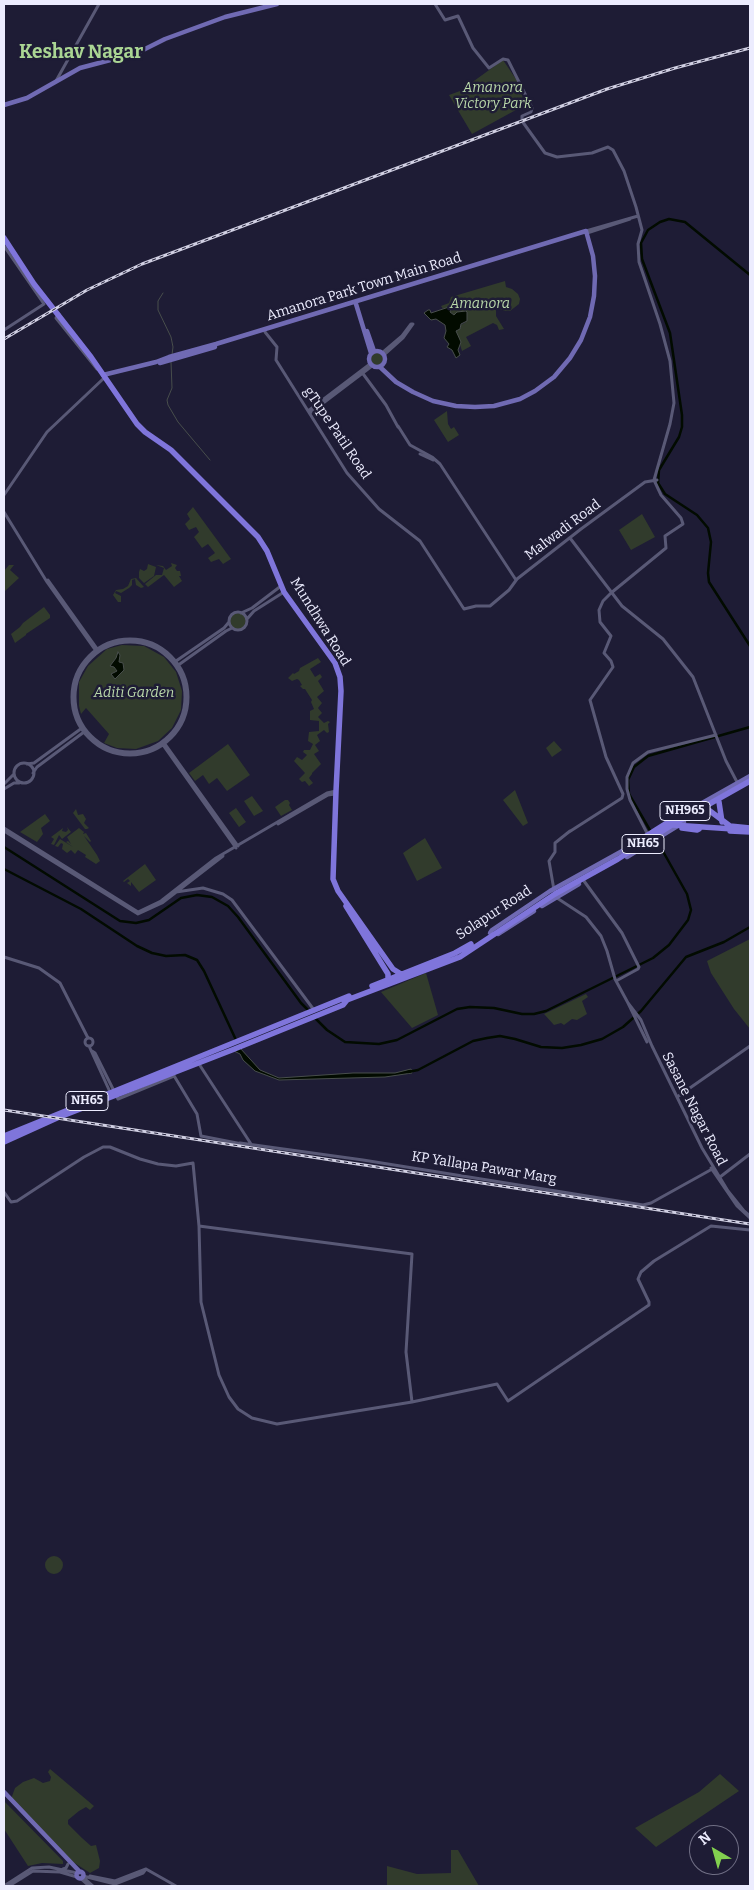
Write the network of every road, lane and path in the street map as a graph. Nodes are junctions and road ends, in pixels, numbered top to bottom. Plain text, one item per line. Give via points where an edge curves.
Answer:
1 (99, 4) edge
2 (277, 4) edge
3 (435, 4) edge
4 (56, 82) junction
5 (4, 105) edge
6 (638, 216) junction
7 (585, 232) junction
8 (4, 236) edge
9 (4, 244) edge
10 (10, 256) junction
11 (357, 304) junction
12 (4, 330) edge
13 (265, 332) junction
14 (82, 342) junction
15 (77, 346) junction
16 (205, 349) junction
17 (372, 352) junction
18 (383, 354) junction
19 (371, 365) junction
20 (96, 366) junction
21 (381, 366) junction
22 (362, 372) junction
23 (104, 377) junction
24 (309, 412) junction
25 (655, 480) junction
26 (4, 495) edge
27 (4, 512) edge
28 (570, 538) junction
29 (516, 580) junction
30 (282, 590) junction
31 (611, 593) junction
32 (490, 606) joint
33 (241, 613) junction
34 (246, 620) junction
35 (229, 622) junction
36 (232, 628) junction
37 (98, 651) junction
38 (176, 664) junction
39 (84, 730) junction
40 (716, 735) junction
41 (163, 743) junction
42 (27, 764) junction
43 (33, 773) junction
44 (14, 774) junction
45 (750, 780) edge
46 (20, 782) junction
47 (737, 782) junction
48 (4, 784) edge
49 (626, 786) junction
50 (621, 787) junction
51 (4, 790) edge
52 (334, 792) junction
53 (719, 802) junction
54 (684, 820) junction
55 (722, 821) junction
56 (674, 826) junction
57 (699, 828) junction
58 (4, 829) edge
59 (750, 829) edge
60 (651, 834) junction
61 (654, 840) junction
62 (237, 847) junction
63 (632, 848) junction
64 (584, 880) junction
65 (553, 889) junction
66 (174, 892) junction
67 (556, 897) junction
68 (535, 906) junction
69 (491, 934) junction
70 (375, 947) junction
71 (469, 949) junction
72 (4, 957) edge
73 (392, 977) junction
74 (615, 978) junction
75 (343, 1004) junction
76 (312, 1013) junction
77 (637, 1016) junction
78 (750, 1046) edge
79 (231, 1048) junction
80 (92, 1052) junction
81 (198, 1063) junction
82 (172, 1074) junction
83 (110, 1092) junction
84 (677, 1097) junction
85 (5, 1138) edge
86 (251, 1144) junction
87 (750, 1154) edge
88 (713, 1169) junction
89 (720, 1177) junction
90 (4, 1192) edge
91 (750, 1217) edge
92 (199, 1226) junction
93 (750, 1230) edge
94 (412, 1402) junction
95 (4, 1794) edge
96 (68, 1864) junction
97 (60, 1868) junction
98 (146, 1869) junction
99 (80, 1875) junction
100 (98, 1881) junction
101 (4, 1886) edge
102 (9, 1886) edge
103 (91, 1886) edge
104 (176, 1886) edge

1 - 4 street
2 - 4 main road via 204,23 137,53 80,68
3 - 6 street via 445,20 458,16 473,48 489,68 503,59 508,60 532,108 522,116 522,120 545,153 552,156 592,154 611,148 624,171
4 - 5 main road via 27,98
6 - 7 street, Amanora Park Town Main Road
6 - 25 street via 642,230 638,244 639,262 668,352 674,395 673,414
7 - 11 main road, Amanora Park Town Main Road
7 - 16 main road, Amanora Park Town Main Road
7 - 21 main road via 594,266 590,317 575,348 561,366 534,389 510,399 484,404 456,403 426,396
8 - 10 street via 16,252
8 - 20 highway via 34,284
9 - 10 street
9 - 20 highway via 28,280
10 - 12 street via 44,304
11 - 13 main road, Amanora Park Town Main Road
11 - 17 main road
13 - 16 main road, Amanora Park Town Main Road
13 - 24 street, gTupe Patil Road via 277,347 276,358
14 - 15 street
14 - 15 street via 61,314 55,316
14 - 20 street via 98,364
15 - 20 street
16 - 23 main road, Amanora Park Town Main Road
17 - 18 main road
17 - 19 main road via 368,358
18 - 18 street via 411,324 413,324 403,338
18 - 21 main road via 385,360
19 - 21 main road
19 - 22 street
20 - 23 highway, Mundhwa Road
22 - 24 street
22 - 29 street via 410,445 440,464
23 - 26 street via 47,432
23 - 30 highway, Mundhwa Road via 142,432 171,454 253,536 263,549
24 - 32 street, gTupe Patil Road via 352,479 379,510 420,542 462,608
25 - 28 street, Malwadi Road via 645,482
25 - 31 street via 661,495 683,524 665,536 664,550
27 - 37 street
28 - 29 street, Malwadi Road
28 - 31 street
29 - 32 street, Malwadi Road
30 - 33 street
30 - 34 street
30 - 52 highway, Mundhwa Road via 335,668 338,726
31 - 40 street via 627,611 663,639 693,677
31 - 50 street via 603,601 599,619 611,636 604,652 612,668 590,700 606,757
33 - 34 street
33 - 35 street via 231,615
34 - 36 street via 242,629
35 - 36 street
35 - 38 street
36 - 38 street
37 - 38 street via 120,640 142,640 159,646
37 - 39 street via 79,669 73,686 73,708
38 - 41 street via 188,686 187,708 179,728
39 - 41 street via 102,748 122,755 144,754
39 - 42 street via 34,763
39 - 43 street
40 - 47 street
40 - 49 street via 644,754 629,770
41 - 62 street
42 - 43 street
42 - 44 street via 17,766
43 - 46 street via 29,781
44 - 46 street
44 - 48 street
45 - 47 main road, Solapur Road
45 - 53 highway
45 - 56 highway, NH65
45 - 63 highway, NH65
46 - 51 street
47 - 54 main road, Solapur Road
49 - 50 street
49 - 60 street via 630,800
50 - 65 street via 622,795 616,801 555,843 555,852 549,860
52 - 62 street
52 - 70 highway, Mundhwa Road via 335,885
53 - 54 highway
53 - 55 highway, NH965
54 - 55 highway via 716,825
54 - 56 main road, Solapur Road
54 - 57 highway, NH965
54 - 60 main road, Solapur Road
55 - 59 highway, NH965 via 726,825
56 - 57 highway
56 - 59 highway, NH965
56 - 61 main road, Solapur Road
56 - 68 highway, NH65
57 - 59 highway, NH965
58 - 66 street via 138,914 162,903
59 - 63 highway, NH965 via 730,826 706,808 692,808
60 - 61 street
60 - 65 main road, Solapur Road
61 - 64 main road, Solapur Road
62 - 66 street
63 - 68 highway, NH65
64 - 67 main road, Solapur Road
64 - 74 street via 622,933 639,967
65 - 67 street
65 - 69 main road, Solapur Road via 492,930
66 - 76 street via 202,888 232,900
67 - 69 main road, Solapur Road via 514,926
67 - 74 street, Sasane Nagar Road via 591,923 604,942
68 - 69 highway, NH65
69 - 71 highway, Solapur Road / NH65
69 - 73 highway, Solapur Road / NH65 via 455,953
70 - 73 highway
70 - 73 highway
71 - 73 highway via 432,966
71 - 73 highway, Solapur Road / NH65 via 455,958
72 - 80 street via 39,968 60,983 88,1038 85,1043
73 - 75 highway, Solapur Road / NH65
73 - 75 highway via 388,987
73 - 76 highway, Solapur Road / NH65
74 - 77 street, Sasane Nagar Road
75 - 76 highway, Solapur Road / NH65
76 - 79 highway, Solapur Road / NH65
77 - 84 street, Sasane Nagar Road
77 - 88 street, Sasane Nagar Road
78 - 84 street
79 - 81 highway, Solapur Road / NH65
79 - 82 highway, Solapur Road / NH65 via 210,1053
80 - 82 street via 118,1099
80 - 83 street
81 - 82 highway, Solapur Road / NH65
81 - 86 street
82 - 83 highway, NH65
82 - 85 highway, NH65
82 - 86 street, KP Yallapa Pawar Marg via 197,1114 201,1136
83 - 85 highway, NH65
84 - 88 street, Sasane Nagar Road
86 - 88 street, KP Yallapa Pawar Marg via 643,1205
87 - 89 street
88 - 89 street, Sasane Nagar Road
88 - 91 street, Sasane Nagar Road via 737,1206
89 - 91 street, Sasane Nagar Road
90 - 92 street via 11,1202 17,1202 84,1157 103,1147 110,1147 158,1164 176,1166 193,1163
92 - 94 street via 412,1254 406,1352
92 - 94 street via 202,1308 219,1375 238,1409 258,1420 284,1424
93 - 94 street via 711,1226 654,1261 638,1279 649,1305 508,1401 497,1384
95 - 96 main road
95 - 99 main road
96 - 97 street via 66,1868
96 - 99 main road
97 - 99 street
97 - 101 street via 32,1868
98 - 99 street via 115,1881
98 - 100 street via 121,1883
98 - 104 street
99 - 100 street
99 - 102 street via 38,1870 29,1872
99 - 103 street
100 - 103 street

